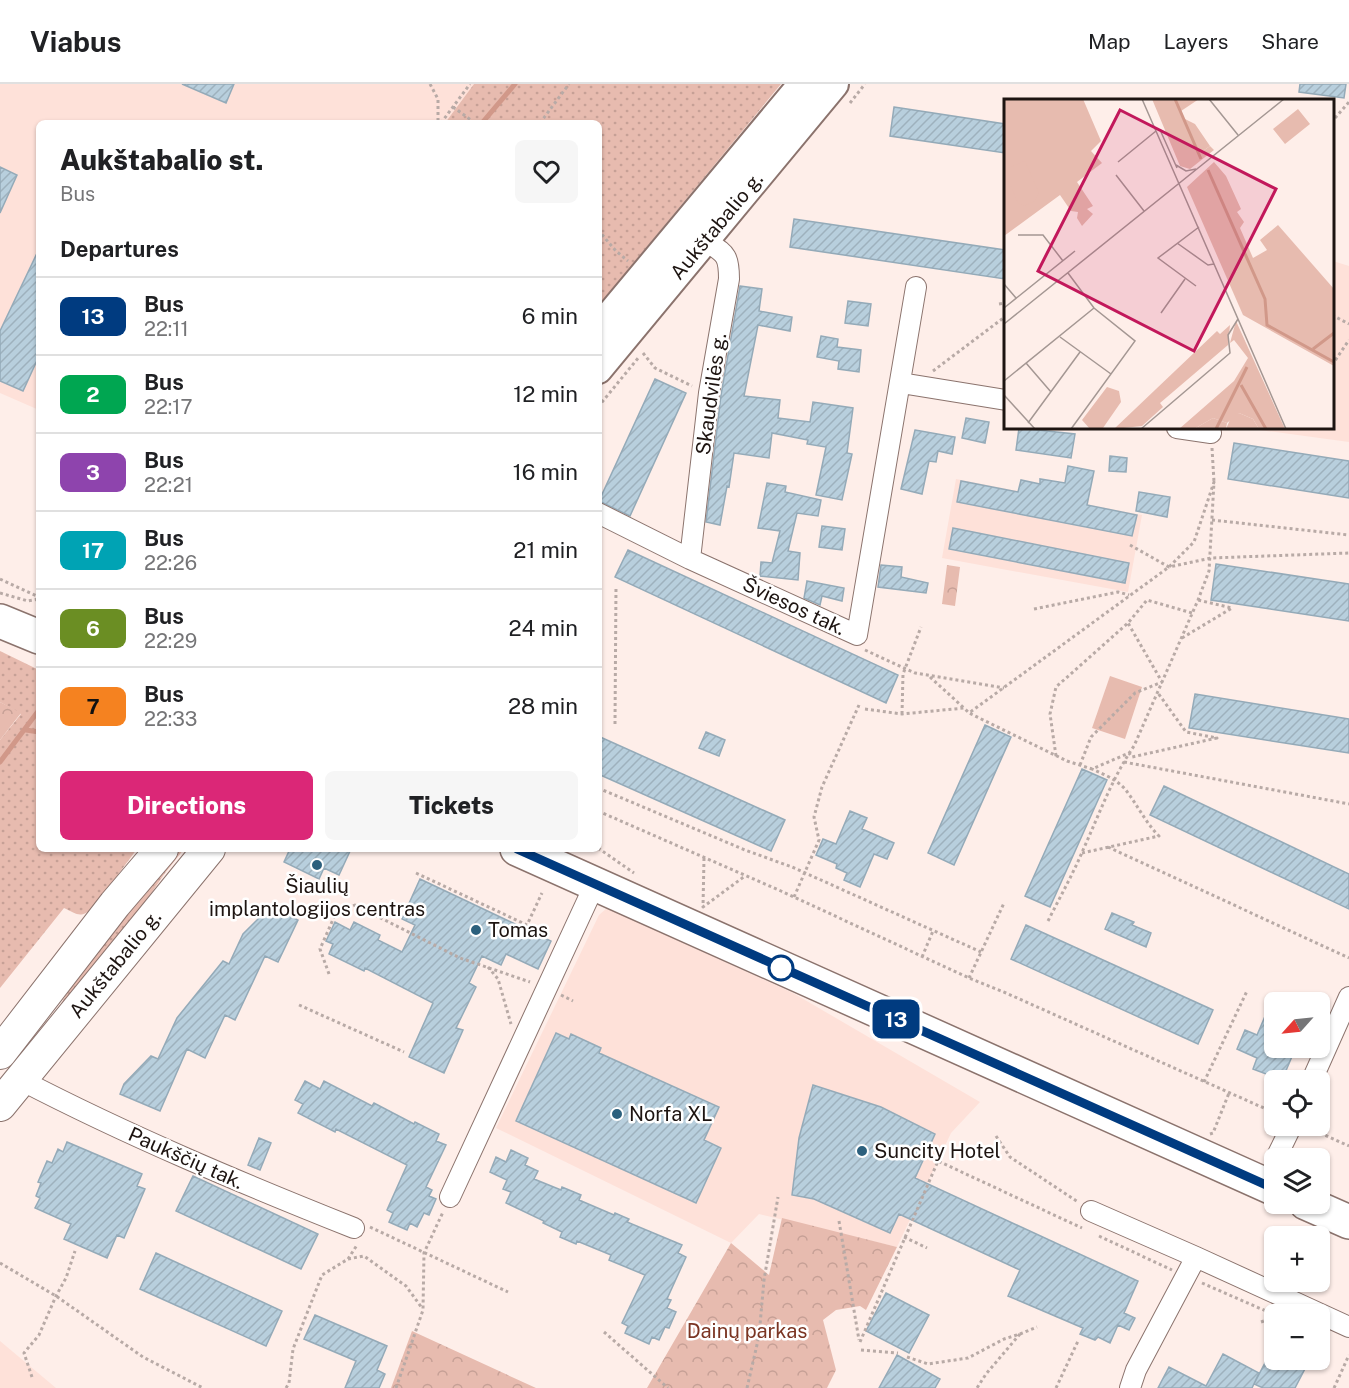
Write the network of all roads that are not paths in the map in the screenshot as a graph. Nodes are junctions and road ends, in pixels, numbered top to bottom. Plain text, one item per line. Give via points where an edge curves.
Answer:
1 (803, 84) edge
2 (834, 84) edge
3 (706, 241) junction
4 (916, 286) dead end
5 (602, 325) edge
6 (602, 364) edge
7 (907, 385) junction
8 (1004, 400) edge
9 (1184, 429) edge
10 (1211, 433) road end
11 (602, 515) edge
12 (690, 559) junction
13 (0, 621) edge
14 (36, 636) edge
15 (159, 852) edge
16 (206, 852) edge
17 (524, 852) edge
18 (596, 884) junction
19 (1349, 997) edge
20 (0, 1053) edge
21 (1316, 1070) edge
22 (10, 1071) edge
23 (0, 1105) edge
24 (1264, 1169) edge
25 (450, 1197) road end
26 (1091, 1211) road end
27 (1330, 1214) edge
28 (1349, 1222) edge
29 (362, 1231) road end
30 (1196, 1257) junction
31 (1349, 1327) edge
32 (1130, 1388) edge

1 - 5 main road, Aukštabalio g.
2 - 3 main road, Aukštabalio g.
3 - 6 main road, Aukštabalio g.
3 - 12 street, Skaudvilės g. via 724,253 729,262 729,279 709,393
4 - 7 street, Šviesos tak.
7 - 8 street
7 - 12 street, Šviesos tak. via 857,635
9 - 10 street
11 - 12 street, Šviesos tak.
13 - 14 highway
15 - 20 main road, Aukštabalio g.
16 - 22 main road, Aukštabalio g.
17 - 18 highway
18 - 24 highway
18 - 25 street
19 - 21 street
22 - 23 main road, Aukštabalio g.
22 - 29 street, Paukščių tak. via 97,1119
26 - 30 street
27 - 28 highway
30 - 31 street
30 - 32 street

